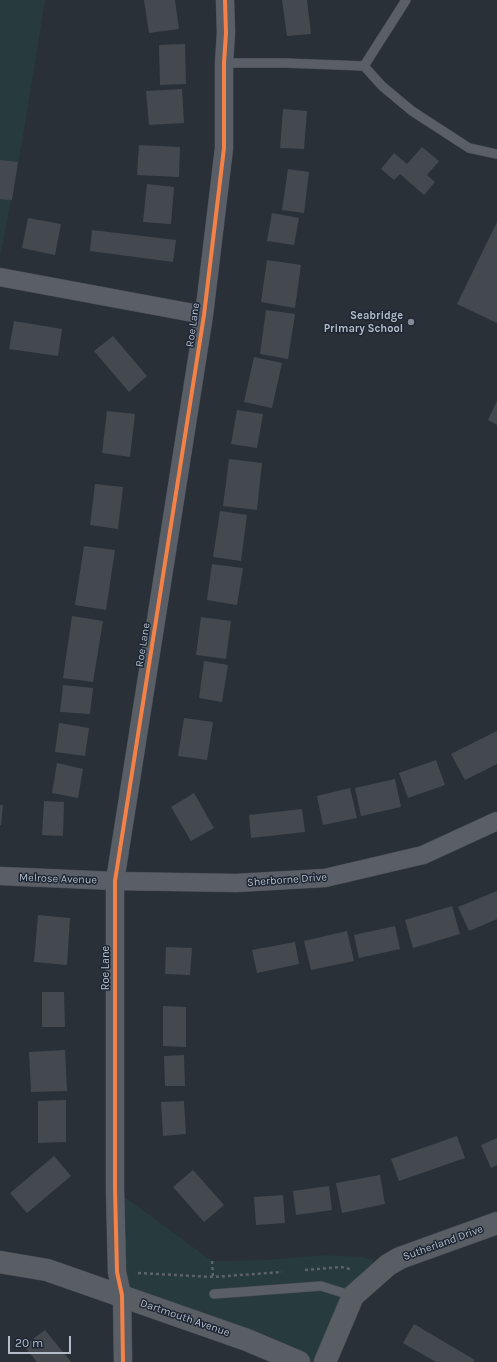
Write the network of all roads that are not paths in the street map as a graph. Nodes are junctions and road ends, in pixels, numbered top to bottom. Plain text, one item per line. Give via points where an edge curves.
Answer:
1 (225, 0) edge
2 (406, 0) edge
3 (224, 63) junction
4 (364, 66) junction
5 (497, 154) edge
6 (0, 277) edge
7 (204, 315) junction
8 (497, 821) edge
9 (0, 876) edge
10 (116, 881) junction
11 (497, 1224) edge
12 (0, 1262) edge
13 (214, 1294) dead end
14 (122, 1295) junction
15 (353, 1296) junction
16 (123, 1362) edge
17 (299, 1362) edge
18 (325, 1362) edge

1 - 3 street, Roe Lane
2 - 4 lane
3 - 4 lane
3 - 7 street, Roe Lane via 224,148
4 - 5 lane via 382,86 412,111 469,148
6 - 7 street, Roe Lane
7 - 10 street, Roe Lane
8 - 10 street, Sherborne Drive via 423,855 325,878 236,884
9 - 10 street, Melrose Avenue
10 - 14 street, Roe Lane via 115,1190 117,1272
11 - 15 street, Sutherland Drive via 400,1258
12 - 14 street, Dartmouth Avenue via 47,1270
13 - 15 lane via 321,1286
14 - 16 street, Roe Lane
14 - 17 street, Dartmouth Avenue via 247,1340
15 - 18 street, Sutherland Drive

